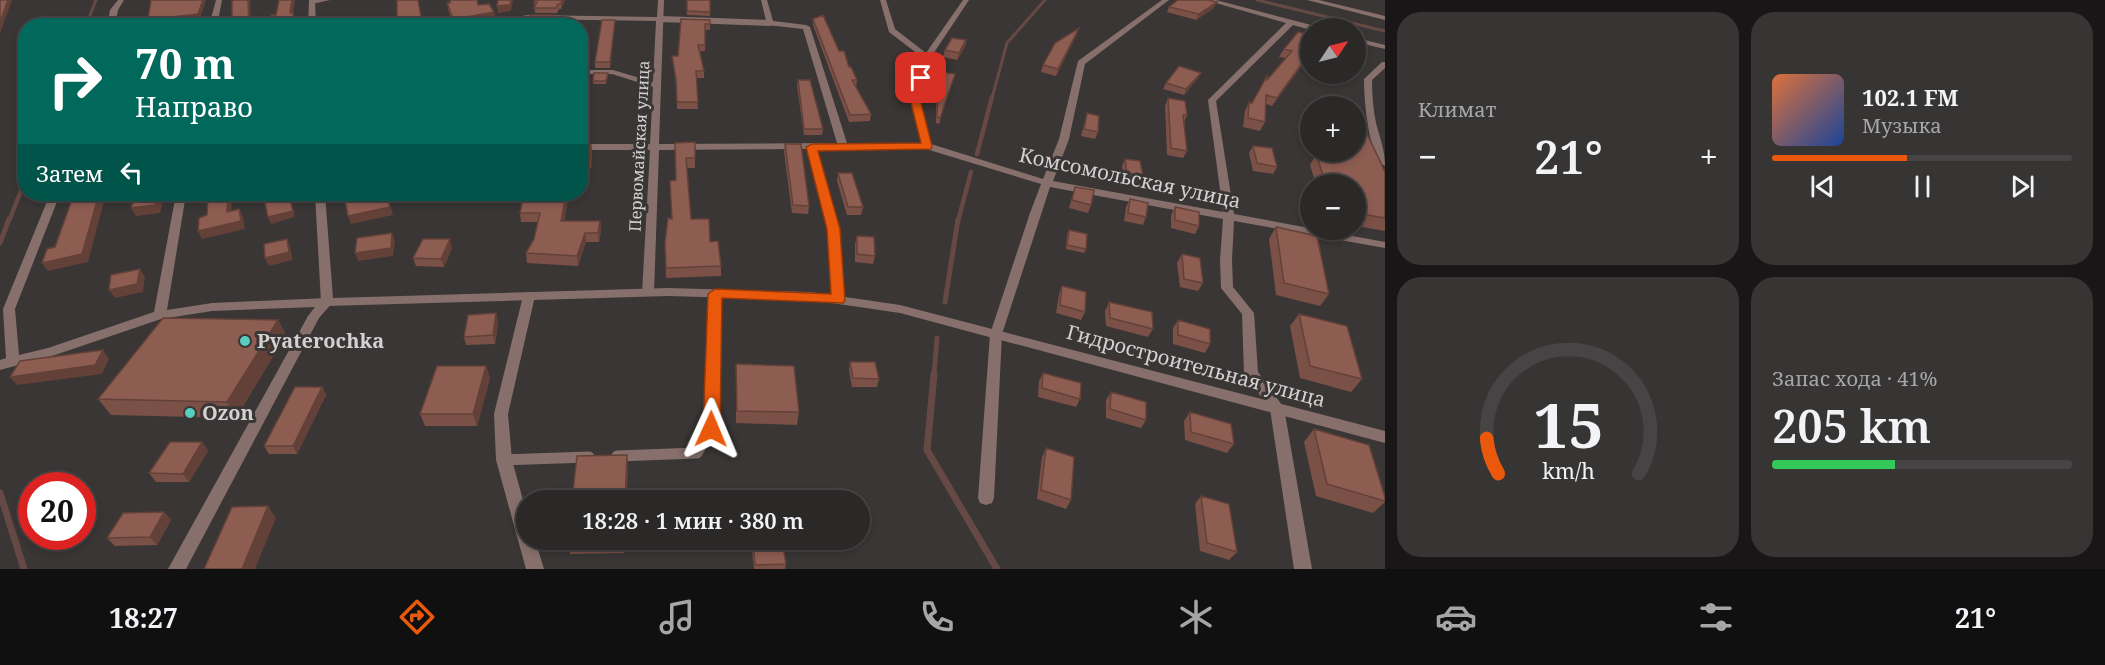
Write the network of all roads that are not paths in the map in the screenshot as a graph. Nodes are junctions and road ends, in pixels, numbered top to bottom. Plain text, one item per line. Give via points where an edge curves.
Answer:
1 (121, 0) edge
2 (219, 0) edge
3 (327, 0) edge
4 (661, 0) edge
5 (764, 0) edge
6 (883, 0) edge
7 (966, 0) edge
8 (1166, 0) edge
9 (1208, 0) edge
10 (1310, 0) edge
11 (312, 1) edge
12 (112, 18) edge
13 (215, 18) edge
14 (312, 18) edge
15 (521, 18) edge
16 (1385, 18) edge
17 (660, 19) junction
18 (770, 23) junction
19 (1291, 23) junction
20 (1300, 25) edge
21 (1366, 42) edge
22 (1385, 47) edge
23 (927, 57) junction
24 (1385, 64) edge
25 (588, 72) edge
26 (657, 86) junction
27 (927, 146) junction
28 (588, 147) edge
29 (654, 147) junction
30 (812, 147) junction
31 (843, 147) junction
32 (1385, 163) edge
33 (1047, 183) junction
34 (52, 201) edge
35 (180, 201) edge
36 (320, 201) edge
37 (1229, 217) junction
38 (1385, 246) edge
39 (648, 293) junction
40 (715, 294) junction
41 (529, 296) junction
42 (838, 300) junction
43 (327, 302) junction
44 (160, 315) junction
45 (996, 334) junction
46 (13, 362) junction
47 (0, 365) edge
48 (1277, 408) junction
49 (1385, 437) edge
50 (504, 460) junction
51 (986, 498) dead end
52 (177, 569) edge
53 (535, 569) edge
54 (1303, 569) edge

1 - 12 street
2 - 13 street
3 - 11 street
4 - 17 street, Первомайская улица
5 - 18 street
6 - 23 street via 892,30
7 - 23 street
8 - 33 street via 1081,63 1064,139
9 - 19 street
10 - 16 street
11 - 14 street
15 - 17 street
17 - 18 lane
17 - 26 street, Первомайская улица
18 - 31 street via 806,27
19 - 20 street
19 - 37 street via 1212,100
21 - 22 street
23 - 27 street via 915,99
24 - 32 street via 1368,79 1367,105 1374,138
25 - 26 street via 613,72
26 - 29 street, Первомайская улица
27 - 31 street, Комсомольская улица
27 - 33 street, Комсомольская улица
28 - 29 street, Комсомольская улица
29 - 30 street, Комсомольская улица
29 - 39 street, Первомайская улица
30 - 31 street, Комсомольская улица
30 - 42 street via 833,229
33 - 37 street, Комсомольская улица
33 - 45 street
34 - 46 street via 9,309
35 - 44 street
36 - 43 street
37 - 38 street, Комсомольская улица
37 - 48 street via 1227,288 1248,313 1251,373
39 - 40 street, Гидростроительная улица
39 - 41 street, Гидростроительная улица
40 - 42 street, Гидростроительная улица
40 - 50 lane via 711,429 698,453
41 - 43 street, Гидростроительная улица
41 - 50 street via 501,414
42 - 45 street, Гидростроительная улица via 900,309
43 - 44 street, Гидростроительная улица
43 - 52 street via 314,316
44 - 46 street, Гидростроительная улица
45 - 48 street, Гидростроительная улица
45 - 51 street
46 - 47 street, Гидростроительная улица
48 - 49 street, Гидростроительная улица
48 - 54 street
50 - 53 street

